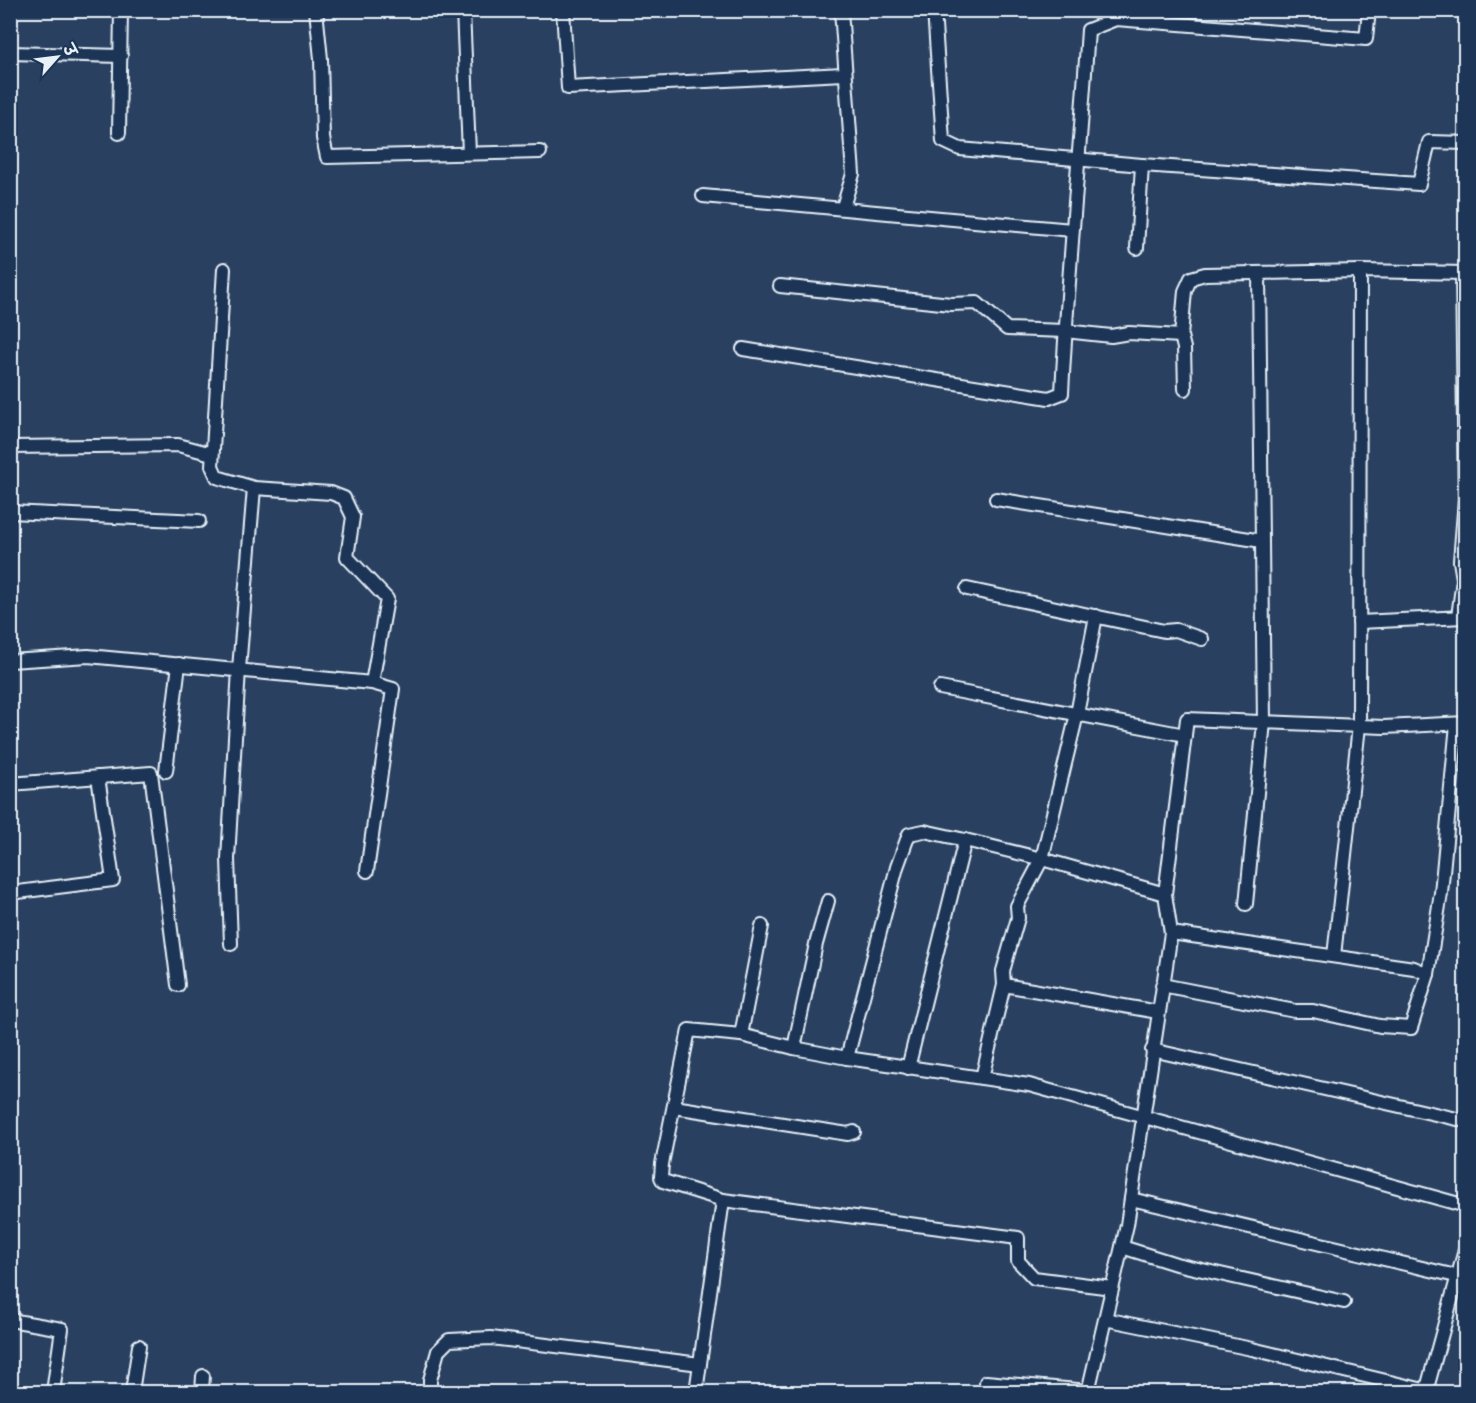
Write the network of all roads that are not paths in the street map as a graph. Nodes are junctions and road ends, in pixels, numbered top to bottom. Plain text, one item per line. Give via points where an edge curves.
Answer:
1 (121, 10) edge
2 (316, 10) edge
3 (464, 10) edge
4 (563, 10) edge
5 (842, 10) edge
6 (934, 10) edge
7 (1369, 10) edge
8 (10, 53) edge
9 (121, 56) junction
10 (844, 74) junction
11 (118, 133) dead end
12 (1466, 143) edge
13 (540, 152) dead end
14 (469, 153) junction
15 (1079, 160) junction
16 (1142, 165) junction
17 (703, 196) dead end
18 (843, 207) junction
19 (1072, 231) junction
20 (1137, 248) dead end
21 (224, 269) dead end
22 (1360, 271) junction
23 (1259, 273) junction
24 (1464, 273) edge
25 (780, 286) dead end
26 (1065, 331) junction
27 (1181, 336) junction
28 (743, 349) dead end
29 (1185, 389) dead end
30 (1464, 390) edge
31 (10, 447) edge
32 (212, 454) junction
33 (254, 488) junction
34 (996, 499) dead end
35 (1465, 499) edge
36 (10, 512) edge
37 (199, 521) dead end
38 (1262, 541) junction
39 (967, 590) dead end
40 (1096, 615) junction
41 (1462, 617) edge
42 (1359, 622) junction
43 (1202, 639) dead end
44 (10, 661) edge
45 (179, 664) junction
46 (239, 669) junction
47 (372, 683) junction
48 (940, 688) dead end
49 (1077, 714) junction
50 (1264, 722) junction
51 (1461, 724) edge
52 (1359, 726) junction
53 (1185, 735) junction
54 (166, 771) dead end
55 (98, 777) junction
56 (10, 784) edge
57 (965, 840) junction
58 (1042, 859) junction
59 (367, 871) dead end
60 (10, 893) edge
61 (1165, 894) junction
62 (828, 901) dead end
63 (1246, 904) dead end
64 (762, 926) dead end
65 (1171, 933) junction
66 (231, 944) dead end
67 (1334, 956) junction
68 (1428, 975) junction
69 (178, 985) dead end
70 (1004, 985) junction
71 (1162, 985) junction
72 (1158, 1012) junction
73 (741, 1035) junction
74 (794, 1048) junction
75 (1152, 1050) junction
76 (847, 1058) junction
77 (908, 1068) junction
78 (982, 1078) junction
79 (674, 1107) junction
80 (1143, 1116) junction
81 (1466, 1120) edge
82 (854, 1132) dead end
83 (1131, 1198) junction
84 (723, 1200) junction
85 (1466, 1206) edge
86 (1466, 1246) edge
87 (1122, 1247) junction
88 (1456, 1275) junction
89 (1112, 1288) junction
90 (1344, 1302) dead end
91 (1105, 1319) junction
92 (10, 1320) edge
93 (139, 1346) dead end
94 (700, 1364) junction
95 (203, 1376) dead end
96 (986, 1382) dead end
97 (53, 1392) edge
98 (132, 1392) edge
99 (202, 1392) edge
100 (430, 1392) edge
101 (696, 1392) edge
102 (1089, 1392) edge
103 (1428, 1392) edge

1 - 9 street
2 - 14 street via 327,157
3 - 14 street
4 - 10 street via 568,88
5 - 10 street
6 - 15 street via 943,141 960,149
7 - 15 street via 1366,39 1116,19 1088,30
8 - 9 street
9 - 11 street
10 - 18 street via 853,174
12 - 16 street via 1429,142 1419,184
13 - 14 street
15 - 16 street
15 - 19 street
16 - 20 street
17 - 18 street
18 - 19 street
19 - 26 street
21 - 32 street
22 - 23 street
22 - 24 street
22 - 42 street
23 - 27 street via 1191,278 1185,291
23 - 38 street
24 - 30 street
25 - 26 street via 951,304 977,303 1007,330
26 - 27 street via 1111,336
26 - 28 street via 1062,393 1049,398
27 - 29 street
30 - 35 street
31 - 32 street via 178,445
32 - 33 street via 212,466 218,477
33 - 46 street
33 - 47 street via 331,493 344,498 353,517 347,557 387,599
34 - 38 street
35 - 41 street via 1460,561
36 - 37 street
38 - 50 street
39 - 40 street
40 - 43 street via 1164,631 1176,630
40 - 49 street
41 - 42 street
42 - 52 street
44 - 45 street via 88,656
45 - 46 street
45 - 54 street
46 - 47 street
46 - 66 street via 228,859
47 - 59 street via 393,689
48 - 49 street
49 - 53 street
49 - 58 street
50 - 52 street
50 - 53 street via 1186,719
50 - 63 street
51 - 52 street
51 - 68 street
52 - 67 street
53 - 61 street
55 - 56 street
55 - 60 street via 113,880
55 - 69 street via 151,773
57 - 58 street
57 - 76 street via 924,831 909,834
57 - 77 street
58 - 61 street
58 - 70 street via 1017,906 1018,918 1003,971
61 - 65 street
62 - 74 street
64 - 73 street
65 - 67 street
65 - 71 street
67 - 68 street via 1413,968
68 - 71 street via 1411,1028 1380,1026
70 - 72 street
70 - 78 street
71 - 72 street
72 - 75 street
73 - 74 street
73 - 79 street via 689,1030
74 - 76 street
75 - 80 street
75 - 81 street
76 - 77 street
77 - 78 street
78 - 80 street via 1029,1085
79 - 82 street
79 - 84 street via 663,1181
80 - 83 street
80 - 85 street
83 - 87 street
83 - 88 street
84 - 89 street via 1018,1238 1018,1261 1034,1278
84 - 94 street
86 - 88 street
87 - 89 street
87 - 90 street via 1176,1264
88 - 103 street
89 - 91 street
91 - 102 street
91 - 103 street via 1252,1349
92 - 97 street via 62,1329
93 - 98 street
94 - 100 street via 491,1338 449,1340 438,1351
94 - 101 street
95 - 99 street
96 - 102 street

